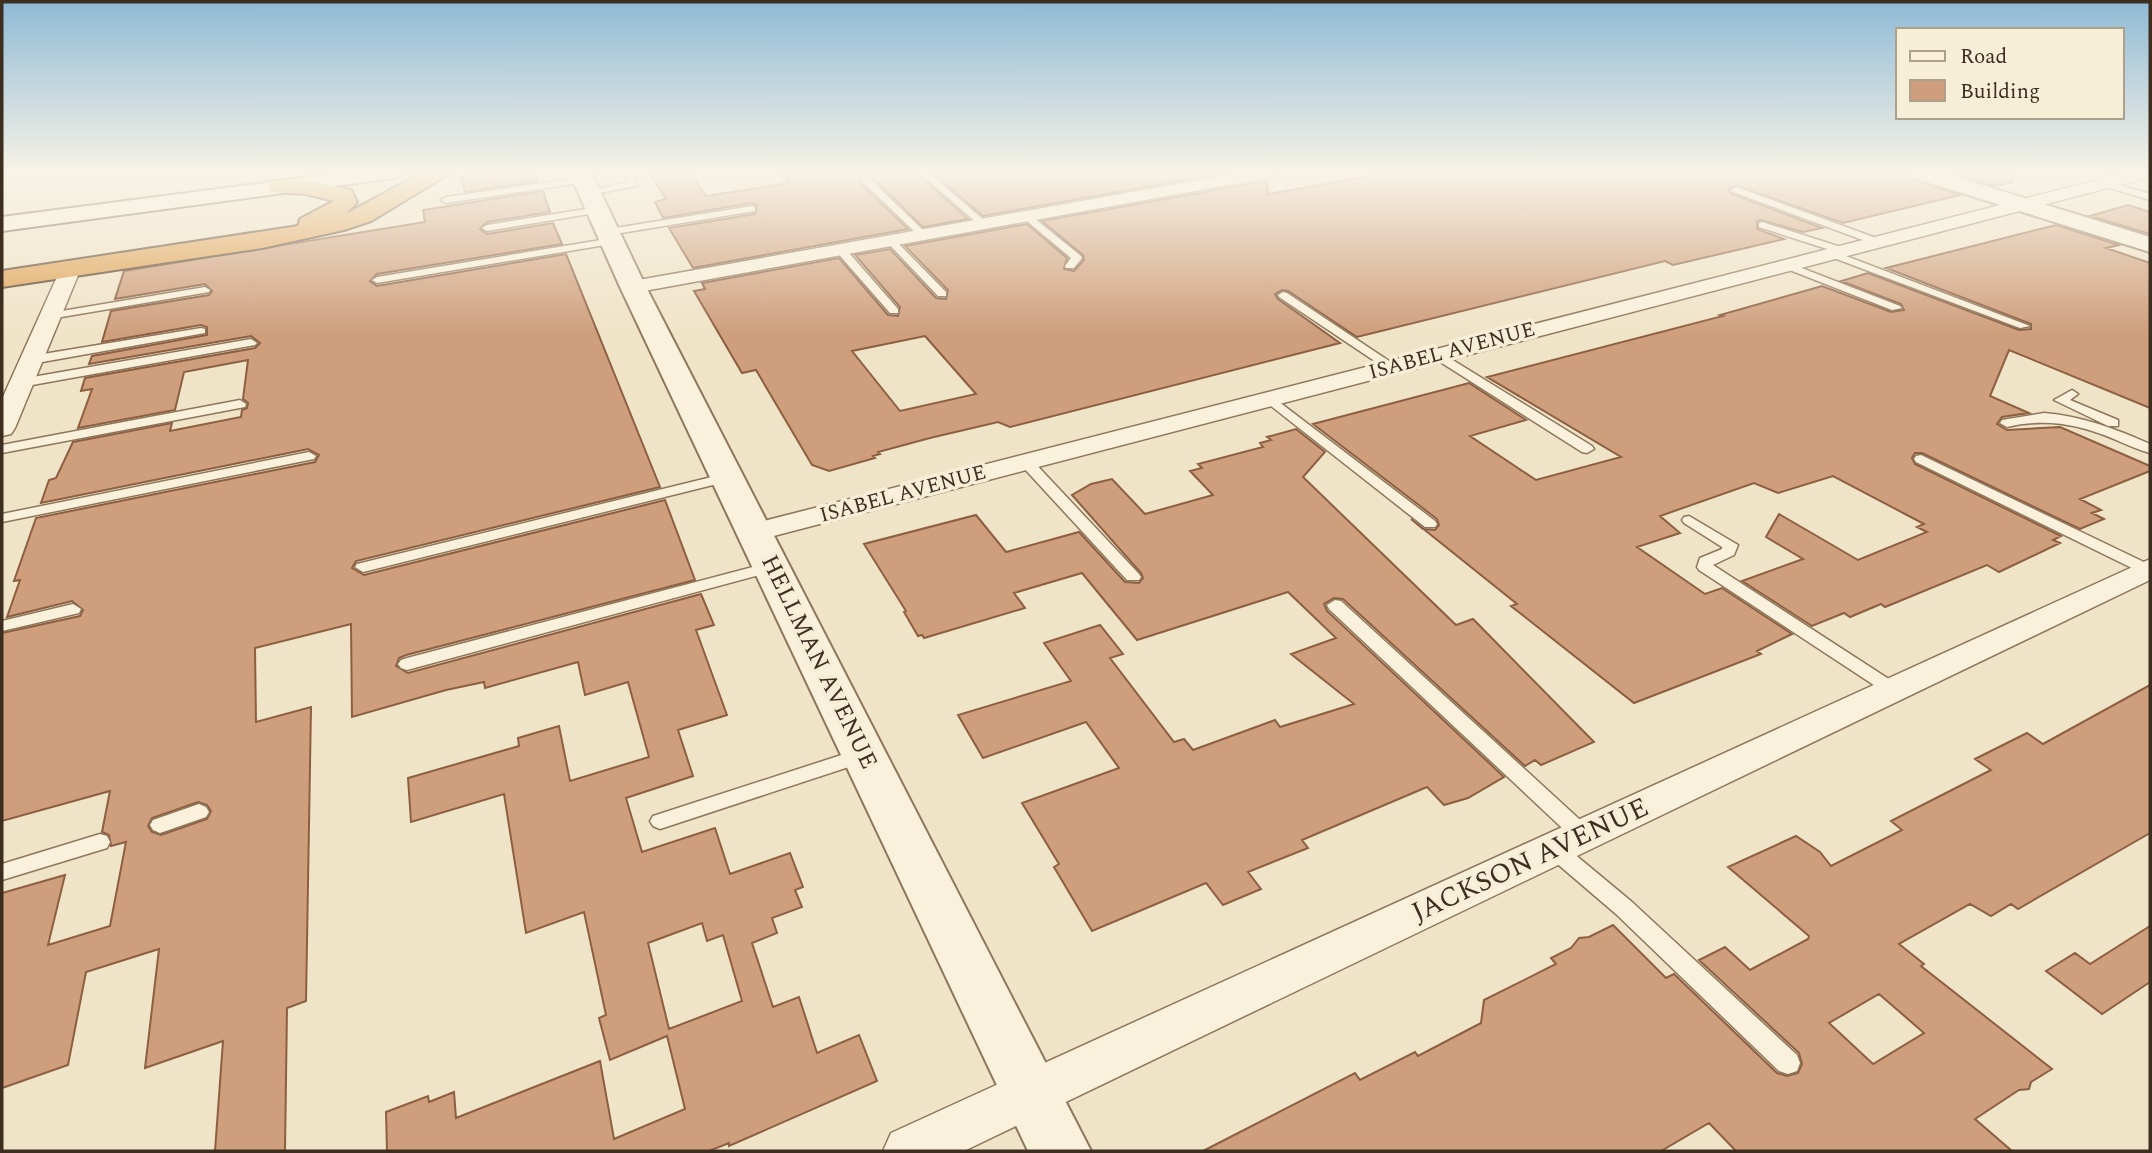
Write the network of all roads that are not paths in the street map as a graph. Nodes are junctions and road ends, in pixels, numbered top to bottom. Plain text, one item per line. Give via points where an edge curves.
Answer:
1 (302, 226) edge
2 (332, 226) edge
3 (497, 226) edge
4 (535, 226) edge
5 (605, 226) edge
6 (914, 226) edge
7 (967, 226) edge
8 (1039, 226) edge
9 (1764, 226) edge
10 (1831, 226) edge
11 (1940, 226) edge
12 (2090, 226) edge
13 (487, 228) dead end
14 (922, 234) junction
15 (889, 239) junction
16 (1875, 242) junction
17 (2150, 245) edge
18 (839, 248) junction
19 (1835, 252) junction
20 (1786, 265) junction
21 (1070, 266) dead end
22 (71, 268) junction
23 (2, 276) edge
24 (377, 280) dead end
25 (633, 287) junction
26 (205, 290) dead end
27 (942, 294) dead end
28 (1283, 295) dead end
29 (1896, 308) dead end
30 (894, 311) dead end
31 (50, 316) junction
32 (2024, 326) dead end
33 (201, 331) dead end
34 (251, 343) dead end
35 (1438, 355) junction
36 (31, 359) junction
37 (1392, 367) junction
38 (21, 383) junction
39 (2072, 394) dead end
40 (1270, 399) junction
41 (240, 404) dead end
42 (2007, 423) dead end
43 (2, 428) edge
44 (2150, 439) edge
45 (2, 449) edge
46 (1587, 449) dead end
47 (2150, 449) edge
48 (309, 456) dead end
49 (1920, 459) dead end
50 (1026, 462) junction
51 (728, 477) junction
52 (2, 519) edge
53 (1689, 520) dead end
54 (1430, 524) dead end
55 (755, 532) junction
56 (363, 567) dead end
57 (772, 567) junction
58 (2149, 569) edge
59 (1133, 577) dead end
60 (1335, 604) dead end
61 (73, 609) dead end
62 (2, 626) edge
63 (407, 664) dead end
64 (1892, 689) junction
65 (865, 755) junction
66 (198, 812) dead end
67 (660, 821) dead end
68 (159, 825) dead end
69 (100, 842) dead end
70 (1568, 842) junction
71 (2, 872) edge
72 (1788, 1063) dead end
73 (1031, 1094) junction
74 (909, 1151) edge
75 (1060, 1151) edge

1 - 23 highway
2 - 22 highway
3 - 13 lane
4 - 24 lane
5 - 25 street, HELLMAN AVENUE
6 - 14 lane
7 - 14 street
8 - 21 lane via 1077,258
9 - 19 lane
10 - 16 lane
11 - 16 street, ISABEL AVENUE
12 - 17 street
14 - 15 street
15 - 18 street
15 - 27 lane
16 - 19 street, ISABEL AVENUE
18 - 25 street
18 - 30 lane
19 - 20 street, ISABEL AVENUE
19 - 32 lane
20 - 29 lane
20 - 35 street, ISABEL AVENUE
22 - 23 highway
22 - 31 street
25 - 51 street, HELLMAN AVENUE
26 - 31 lane
28 - 37 lane
31 - 36 street
33 - 36 lane
34 - 38 lane
35 - 37 street, ISABEL AVENUE
35 - 46 lane
36 - 38 street
37 - 40 street, ISABEL AVENUE
38 - 43 street
39 - 44 lane via 2060,401
40 - 50 street, ISABEL AVENUE
40 - 54 lane
41 - 45 lane
42 - 47 lane via 2073,419
48 - 52 lane
49 - 58 lane
50 - 55 street, ISABEL AVENUE
50 - 59 lane
51 - 55 street, HELLMAN AVENUE
51 - 56 lane
53 - 64 lane via 1730,545 1729,552 1705,561 1704,567
55 - 57 street, HELLMAN AVENUE
57 - 63 lane
57 - 65 street, HELLMAN AVENUE
58 - 64 street, JACKSON AVENUE
60 - 70 lane
61 - 62 lane
64 - 70 street, JACKSON AVENUE
65 - 67 lane
65 - 73 street, HELLMAN AVENUE
66 - 68 lane
69 - 71 lane
70 - 72 lane via 1624,908
70 - 73 street, JACKSON AVENUE
73 - 74 street, JACKSON AVENUE
73 - 75 street, HELLMAN AVENUE

